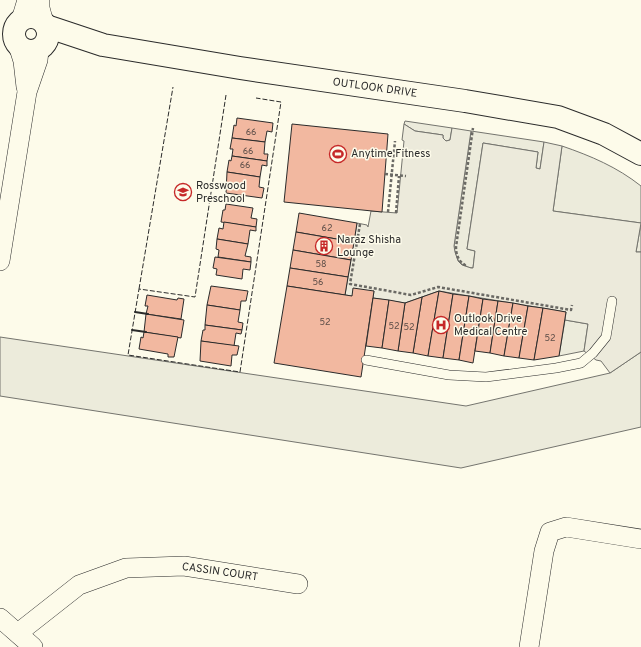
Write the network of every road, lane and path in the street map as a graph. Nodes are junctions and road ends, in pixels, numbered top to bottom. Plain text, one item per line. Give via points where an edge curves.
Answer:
1 (40, 0) edge
2 (45, 25) junction
3 (20, 32) edge
4 (103, 45) junction
5 (473, 128) dead end
6 (395, 141) dead end
7 (641, 154) edge
8 (385, 174) dead end
9 (392, 175) junction
10 (399, 176) junction
11 (406, 176) dead end
12 (388, 212) dead end
13 (396, 213) dead end
14 (360, 224) dead end
15 (0, 261) edge
16 (465, 266) dead end
17 (466, 287) dead end
18 (465, 292) junction
19 (612, 301) dead end
20 (572, 305) dead end
21 (366, 360) dead end
22 (641, 539) edge
23 (298, 584) dead end
24 (0, 618) edge
25 (18, 634) junction
26 (33, 647) edge
27 (530, 647) edge

1 - 2 street
2 - 3 street, OUTLOOK DRIVE via 31,17
2 - 4 street, OUTLOOK DRIVE
3 - 4 street, OUTLOOK DRIVE
3 - 15 street via 27,92
4 - 7 street, OUTLOOK DRIVE via 558,117 604,134
5 - 16 path via 456,247 457,256 466,264
6 - 9 path
8 - 9 path
9 - 10 path
9 - 12 path
10 - 11 path
10 - 13 path
14 - 18 path via 350,284 411,296 438,287
17 - 18 path
18 - 20 path via 571,310
19 - 21 lane via 606,337 581,363 486,377 449,375
22 - 27 street via 566,527 550,532 544,551
23 - 25 street, CASSIN COURT via 184,566 126,568 79,585
24 - 25 street
25 - 26 street

